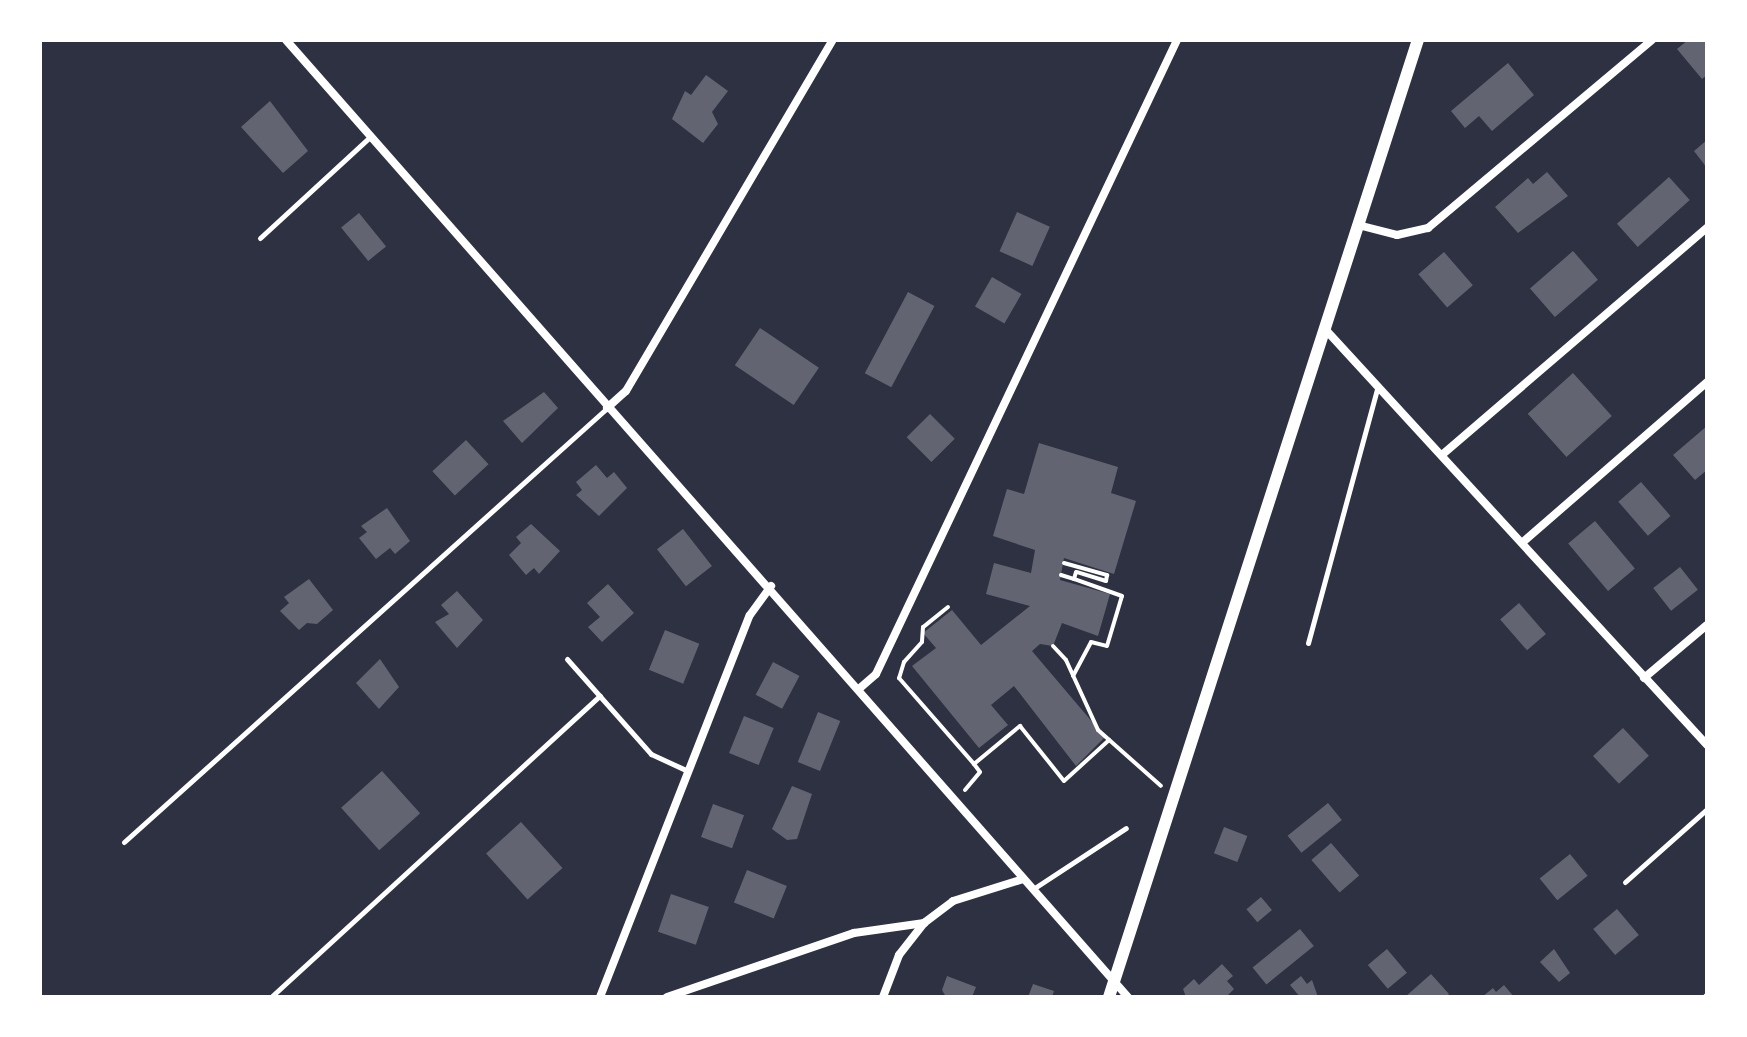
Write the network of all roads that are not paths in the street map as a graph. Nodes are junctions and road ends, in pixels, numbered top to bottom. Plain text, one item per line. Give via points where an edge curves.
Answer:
1 (286, 40) edge
2 (833, 40) edge
3 (1177, 40) edge
4 (1418, 40) edge
5 (1652, 40) edge
6 (370, 137) junction
7 (1358, 225) junction
8 (1707, 228) edge
9 (260, 238) dead end
10 (1325, 329) junction
11 (1707, 382) edge
12 (1378, 385) junction
13 (607, 408) junction
14 (1443, 454) junction
15 (1523, 542) junction
16 (771, 586) junction
17 (1707, 625) edge
18 (1308, 643) dead end
19 (567, 659) dead end
20 (1644, 678) junction
21 (860, 688) junction
22 (600, 696) junction
23 (1707, 745) edge
24 (688, 771) junction
25 (1707, 809) edge
26 (1126, 828) dead end
27 (124, 842) dead end
28 (1023, 879) junction
29 (1625, 882) dead end
30 (1032, 889) junction
31 (924, 923) junction
32 (1113, 983) junction
33 (271, 997) edge
34 (600, 997) edge
35 (667, 997) edge
36 (883, 997) edge
37 (1109, 997) edge
38 (1128, 997) edge

1 - 6 street
2 - 13 street via 626,391
3 - 21 street via 876,674
4 - 7 street
5 - 7 street via 1428,228 1397,235
6 - 9 lane
6 - 13 street
7 - 10 street
8 - 14 street
10 - 12 street
10 - 32 street
11 - 15 street
12 - 14 street
12 - 18 lane
13 - 16 street
13 - 27 lane
14 - 15 street
15 - 20 street
16 - 21 street
16 - 24 street via 750,615
17 - 20 street
19 - 22 lane
20 - 23 street
21 - 28 street
22 - 24 lane via 651,754
22 - 33 lane
24 - 34 street
25 - 29 lane
26 - 30 lane
28 - 30 street
28 - 31 street via 953,901
30 - 32 street
31 - 35 street via 854,933
31 - 36 street via 899,955
32 - 37 street
32 - 38 street

